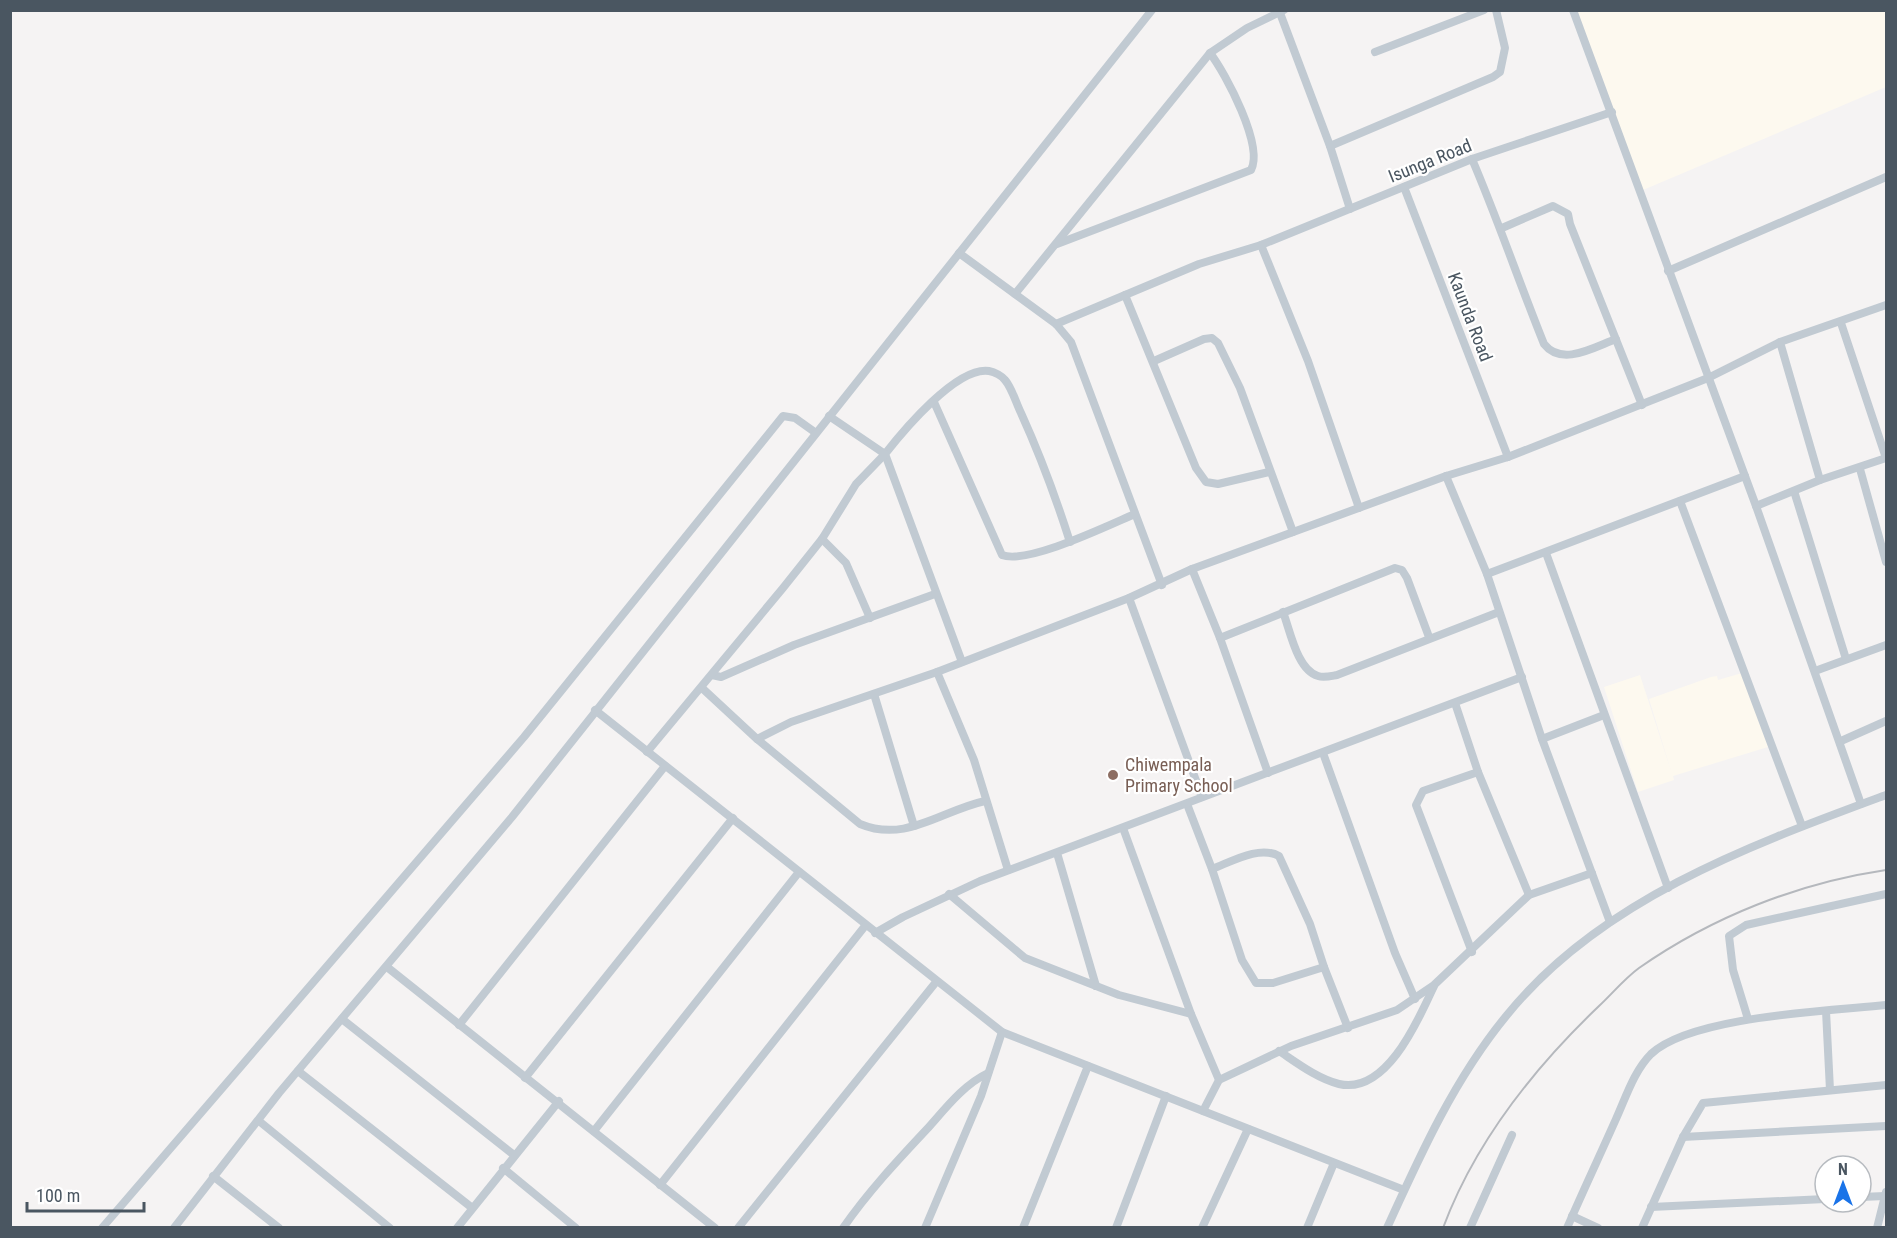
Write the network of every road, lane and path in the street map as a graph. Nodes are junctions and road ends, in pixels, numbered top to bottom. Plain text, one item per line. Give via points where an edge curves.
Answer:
1 (1152, 10) edge
2 (1484, 10) edge
3 (1496, 10) edge
4 (1573, 10) edge
5 (1282, 12) edge
6 (1375, 51) dead end
7 (1210, 53) junction
8 (1612, 112) junction
9 (1330, 146) junction
10 (1472, 159) junction
11 (1887, 177) edge
12 (1404, 187) junction
13 (1350, 209) junction
14 (1502, 228) junction
15 (1056, 245) junction
16 (1261, 245) junction
17 (959, 253) junction
18 (1668, 271) junction
19 (1015, 294) junction
20 (1125, 295) junction
21 (1887, 305) edge
22 (1841, 323) junction
23 (1056, 324) junction
24 (1616, 339) junction
25 (1780, 342) junction
26 (1154, 361) junction
27 (1707, 378) junction
28 (934, 402) junction
29 (1642, 405) junction
30 (829, 416) junction
31 (816, 433) junction
32 (885, 454) junction
33 (1508, 457) junction
34 (1886, 458) edge
35 (1860, 469) junction
36 (1269, 472) junction
37 (1446, 476) junction
38 (1745, 476) junction
39 (1820, 480) junction
40 (1794, 491) junction
41 (1680, 501) junction
42 (1756, 506) junction
43 (1359, 508) junction
44 (1136, 514) junction
45 (1293, 532) junction
46 (822, 539) junction
47 (1070, 542) junction
48 (1546, 553) junction
49 (1887, 562) edge
50 (1192, 569) junction
51 (1487, 574) junction
52 (1162, 585) junction
53 (935, 594) junction
54 (1129, 598) junction
55 (1284, 612) junction
56 (1499, 612) junction
57 (870, 618) junction
58 (1429, 638) junction
59 (1220, 639) junction
60 (1887, 645) edge
61 (1846, 659) junction
62 (962, 662) junction
63 (1815, 671) junction
64 (937, 672) junction
65 (712, 675) junction
66 (1522, 677) junction
67 (702, 688) junction
68 (874, 694) junction
69 (1455, 703) junction
70 (595, 710) junction
71 (1604, 716) junction
72 (1887, 721) edge
73 (757, 739) junction
74 (1542, 739) junction
75 (1841, 741) junction
76 (647, 752) junction
77 (1323, 753) junction
78 (665, 766) junction
79 (1268, 772) junction
80 (1478, 772) junction
81 (1887, 795) edge
82 (1202, 797) junction
83 (985, 801) junction
84 (1187, 804) junction
85 (1861, 804) junction
86 (733, 818) junction
87 (914, 826) junction
88 (1802, 826) junction
89 (1123, 828) junction
90 (1057, 853) junction
91 (1212, 869) junction
92 (1008, 870) junction
93 (799, 872) junction
94 (1592, 873) junction
95 (1668, 888) junction
96 (949, 894) junction
97 (1887, 894) edge
98 (1529, 895) junction
99 (1611, 922) junction
100 (865, 926) junction
101 (875, 933) junction
102 (1472, 951) junction
103 (387, 967) junction
104 (1324, 967) junction
105 (936, 982) junction
106 (1434, 985) junction
107 (1096, 986) junction
108 (1415, 999) junction
109 (1887, 1005) edge
110 (1826, 1011) junction
111 (1191, 1014) junction
112 (342, 1018) junction
113 (1748, 1019) junction
114 (459, 1025) junction
115 (1348, 1028) junction
116 (1002, 1032) junction
117 (1279, 1051) junction
118 (1088, 1066) junction
119 (298, 1071) junction
120 (988, 1073) junction
121 (525, 1078) junction
122 (1219, 1080) junction
123 (1887, 1085) edge
124 (1830, 1090) junction
125 (1166, 1096) junction
126 (559, 1101) junction
127 (1203, 1111) junction
128 (259, 1121) junction
129 (1887, 1126) edge
130 (1248, 1129) junction
131 (594, 1131) junction
132 (1512, 1135) dead end
133 (1683, 1137) junction
134 (514, 1155) junction
135 (1334, 1163) junction
136 (503, 1168) junction
137 (213, 1176) junction
138 (660, 1185) junction
139 (1404, 1190) junction
140 (1886, 1194) edge
141 (1813, 1199) edge
142 (1651, 1206) junction
143 (471, 1207) junction
144 (1572, 1216) junction
145 (1880, 1226) edge
146 (102, 1227) edge
147 (174, 1227) edge
148 (279, 1227) edge
149 (390, 1227) edge
150 (457, 1227) edge
151 (576, 1227) edge
152 (715, 1227) edge
153 (738, 1227) edge
154 (843, 1227) edge
155 (925, 1227) edge
156 (1023, 1227) edge
157 (1116, 1227) edge
158 (1202, 1227) edge
159 (1307, 1227) edge
160 (1387, 1227) edge
161 (1470, 1227) edge
162 (1567, 1227) edge
163 (1598, 1227) edge
164 (1642, 1227) edge

1 - 17 street
2 - 6 street
3 - 9 street via 1505,48 1500,72
4 - 8 street
5 - 7 street via 1246,28
5 - 9 street
7 - 15 street
7 - 15 street via 1230,86 1255,152 1251,170
8 - 10 street, Isunga Road
8 - 18 street
9 - 13 street
10 - 12 street, Isunga Road
10 - 14 street
11 - 18 street
12 - 13 street, Isunga Road
12 - 33 street, Kaunda Road
13 - 16 street, Isunga Road
14 - 24 street via 1522,290 1550,351 1566,356
14 - 24 street via 1553,206 1568,214
15 - 19 street
16 - 20 street, Isunga Road via 1199,264
16 - 43 street via 1308,361
17 - 19 street
17 - 30 street
18 - 27 street
19 - 23 street
20 - 23 street, Isunga Road
20 - 26 street
21 - 22 street
22 - 25 street
22 - 34 street
23 - 44 street via 1071,342
24 - 29 street
25 - 27 street
25 - 39 street
26 - 36 street via 1196,468 1206,482 1218,484
26 - 36 street via 1204,339 1212,338 1218,343 1240,388
27 - 29 street
27 - 38 street
28 - 32 street
28 - 47 street via 1002,555 1017,558
28 - 47 street via 953,384 974,374 988,370 1005,380 1051,482
29 - 33 street
30 - 31 street
30 - 32 street
31 - 70 street
31 - 146 street via 795,417 783,416 524,738
32 - 46 street via 856,484
32 - 53 street
33 - 37 street
34 - 35 street
35 - 39 street
35 - 49 street
36 - 45 street
37 - 43 street
37 - 51 street
38 - 41 street
38 - 42 street
39 - 40 street
40 - 42 street
40 - 61 street
41 - 48 street
41 - 88 street
42 - 63 street
43 - 45 street
44 - 47 street
44 - 52 street
45 - 50 street
46 - 57 street via 846,563
46 - 65 street
48 - 51 street
48 - 71 street
50 - 52 street
50 - 59 street
51 - 56 street
52 - 54 street
53 - 57 street
53 - 62 street
54 - 62 street
54 - 82 street
55 - 58 street via 1302,662 1317,676 1337,675
55 - 58 street via 1395,568 1407,578
55 - 59 street
56 - 58 street
56 - 66 street
57 - 65 street via 721,677
59 - 79 street
60 - 61 street
61 - 63 street
62 - 64 street
63 - 75 street
64 - 68 street
64 - 83 street via 974,760
65 - 67 street
66 - 69 street
66 - 74 street
67 - 73 street
67 - 76 street
68 - 73 street via 791,722
68 - 87 street
69 - 77 street
69 - 80 street
70 - 76 street
70 - 103 street
71 - 74 street
71 - 95 street
72 - 75 street
73 - 87 street via 860,824 888,832
74 - 94 street
75 - 85 street
76 - 78 street
77 - 79 street
77 - 108 street
78 - 86 street
78 - 114 street
79 - 82 street
80 - 98 street
80 - 102 street via 1423,791 1416,805
81 - 85 street
82 - 84 street
83 - 87 street
83 - 92 street
84 - 89 street
84 - 91 street
85 - 88 street
86 - 93 street
86 - 121 street
88 - 95 street
89 - 90 street
89 - 111 street
90 - 92 street
90 - 107 street
91 - 104 street via 1261,852 1279,856 1310,924
91 - 104 street via 1242,960 1256,983 1273,983
92 - 96 street
93 - 100 street
93 - 131 street
94 - 98 street
94 - 99 street
95 - 99 street
96 - 101 street
96 - 107 street via 1025,958
97 - 113 street via 1746,925 1729,936 1733,970
98 - 102 street
99 - 139 street via 1548,971 1506,1015 1455,1090
100 - 101 street
100 - 138 street
101 - 105 street
102 - 106 street
103 - 112 street
103 - 114 street
104 - 115 street
105 - 116 street
105 - 153 street
106 - 108 street
106 - 117 street via 1406,1038 1387,1066 1369,1081 1357,1086 1337,1083
107 - 111 street
108 - 115 street
109 - 110 street
110 - 113 street
110 - 124 street
111 - 122 street
112 - 119 street
112 - 134 street
113 - 144 street via 1692,1034 1651,1054 1635,1076
114 - 121 street
115 - 117 street
116 - 118 street
116 - 120 street
117 - 122 street
118 - 125 street
118 - 156 street
119 - 128 street
119 - 143 street
120 - 154 street via 972,1081 954,1100
120 - 155 street
121 - 126 street
122 - 127 street
123 - 124 street
124 - 133 street via 1702,1103
125 - 127 street
125 - 157 street
126 - 131 street
126 - 134 street
127 - 130 street
128 - 137 street
128 - 149 street
129 - 133 street
130 - 135 street
130 - 158 street
131 - 138 street
132 - 161 street
133 - 142 street
134 - 136 street
135 - 139 street
135 - 159 street
136 - 143 street
136 - 151 street
137 - 147 street
137 - 148 street
138 - 152 street
139 - 160 street
140 - 145 street
141 - 142 street
142 - 164 street
143 - 150 street
144 - 162 street
144 - 163 street

